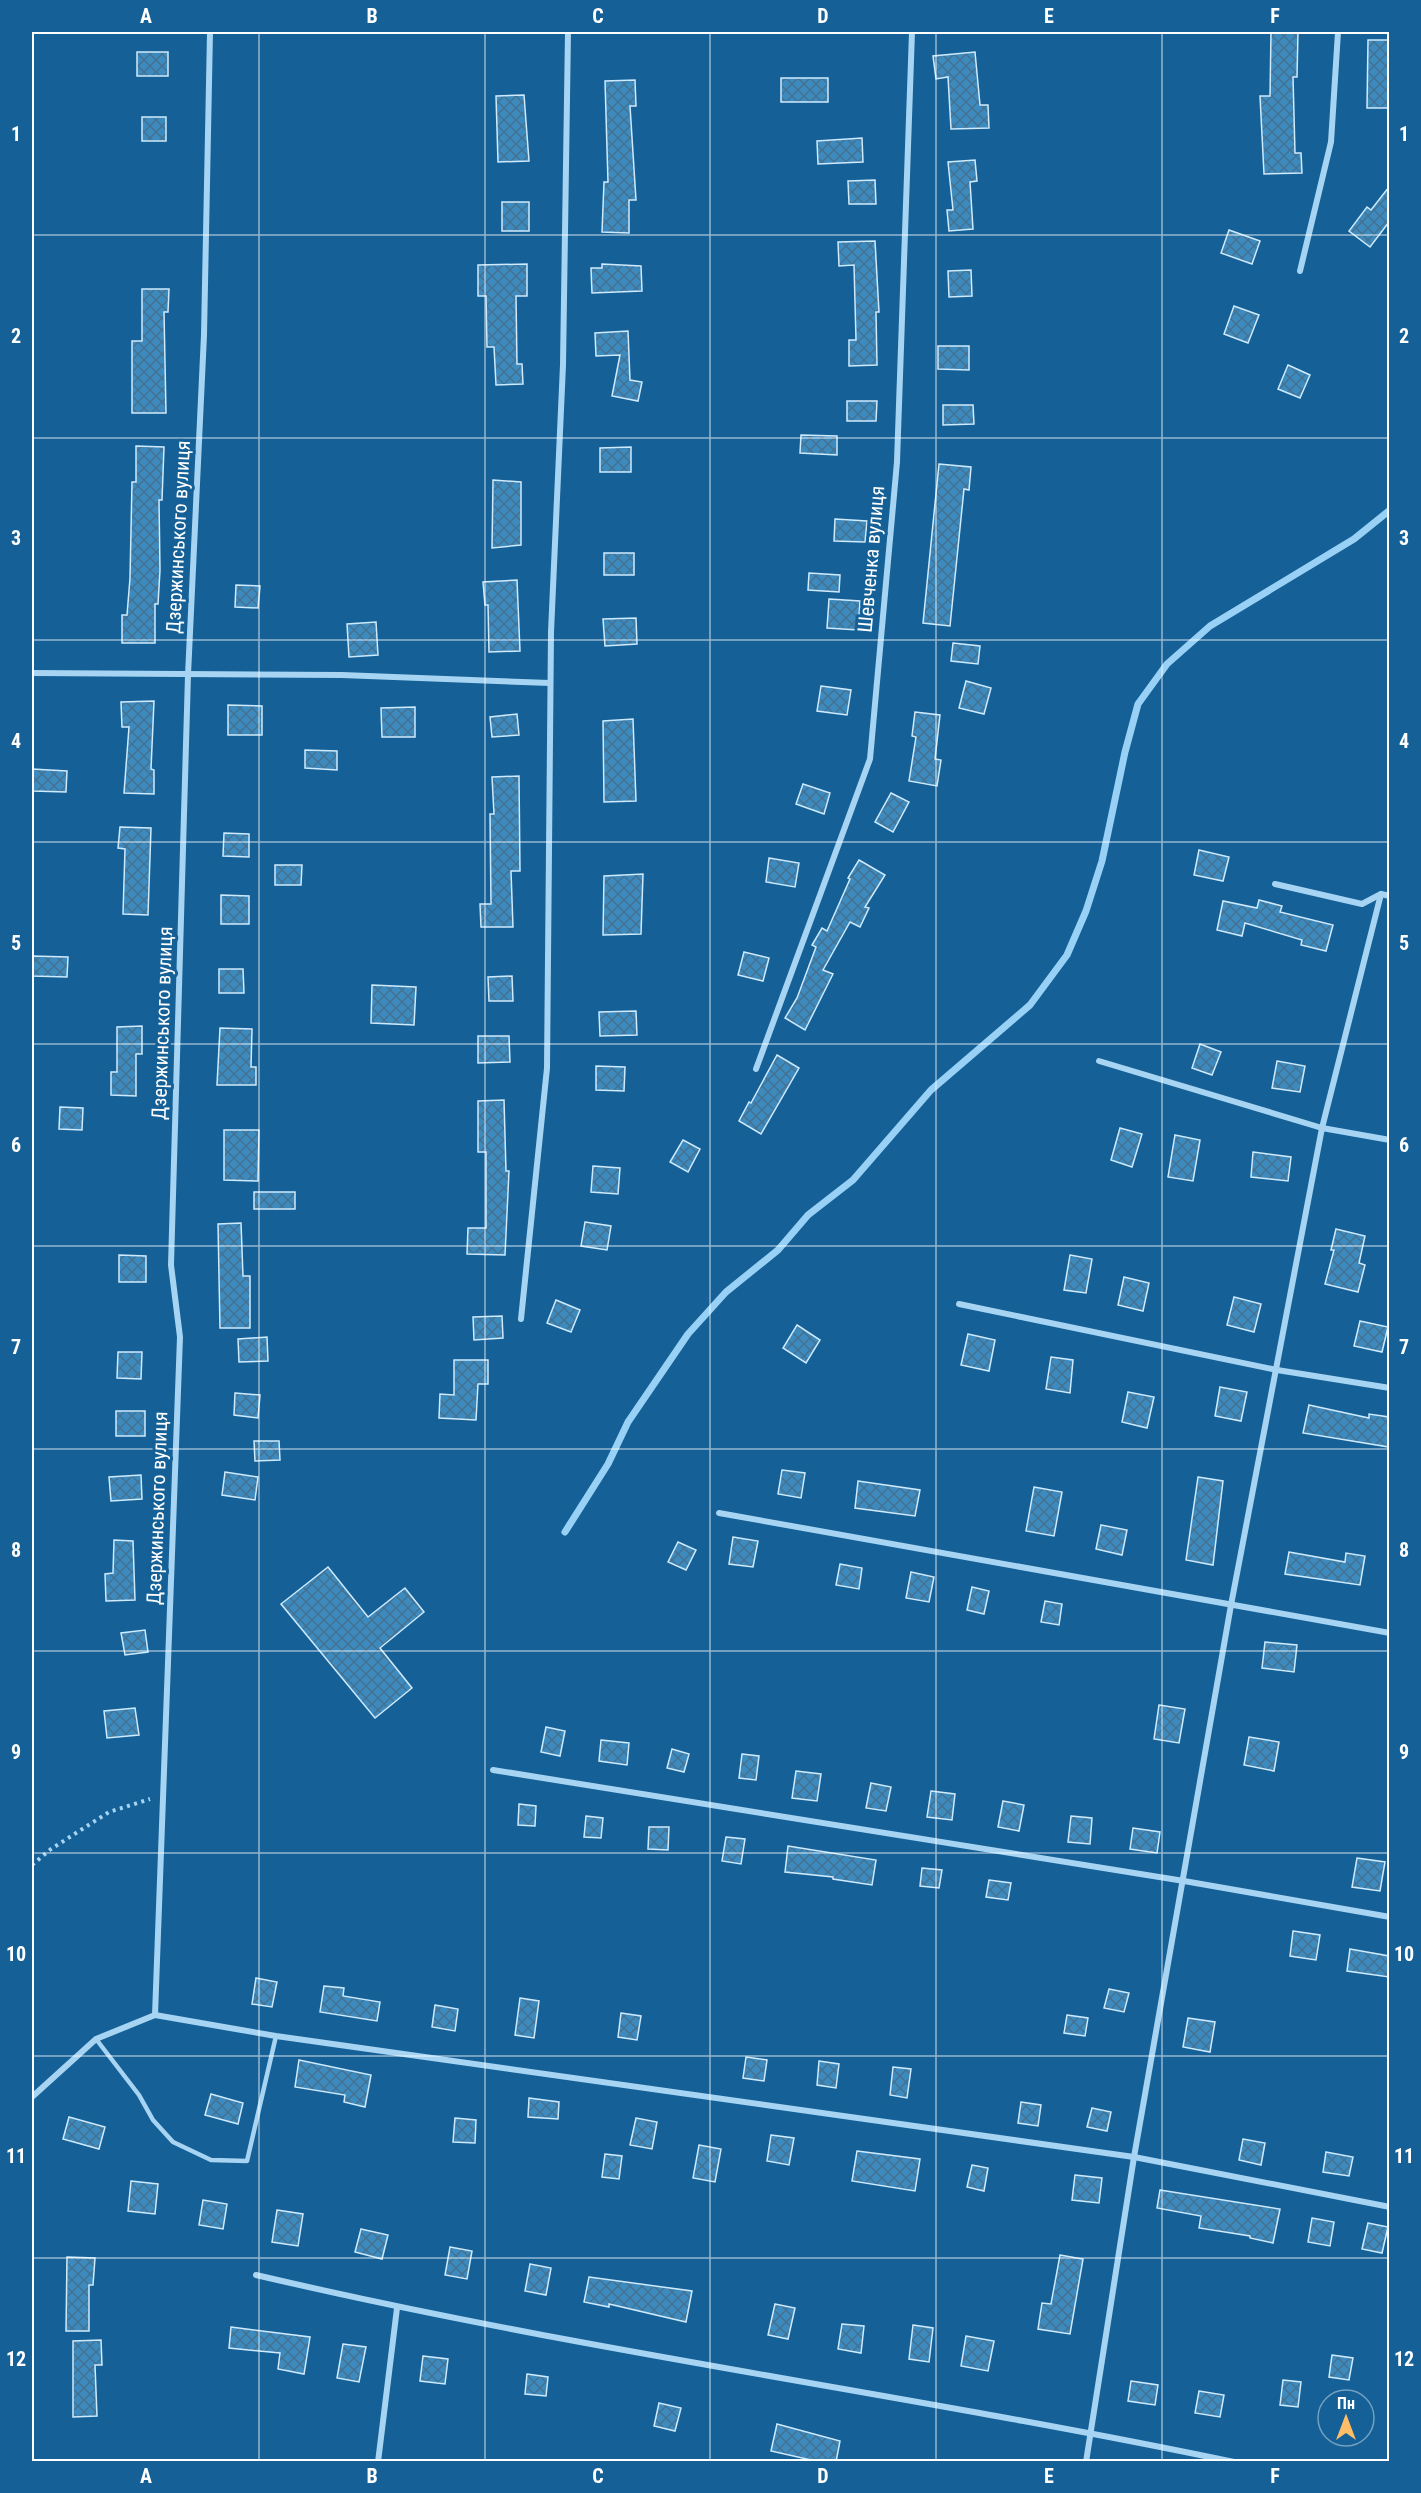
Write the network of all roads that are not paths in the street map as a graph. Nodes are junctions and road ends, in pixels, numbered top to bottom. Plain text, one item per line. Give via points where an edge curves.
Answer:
1 (210, 32) edge
2 (568, 32) edge
3 (912, 32) edge
4 (1338, 32) edge
5 (1300, 271) dead end
6 (32, 673) edge
7 (188, 675) junction
8 (550, 683) junction
9 (1275, 884) dead end
10 (1381, 894) junction
11 (1389, 896) edge
12 (1099, 1061) dead end
13 (756, 1069) dead end
14 (1322, 1128) junction
15 (1389, 1140) edge
16 (959, 1304) dead end
17 (521, 1319) dead end
18 (1277, 1370) junction
19 (1389, 1388) edge
20 (719, 1513) dead end
21 (1231, 1605) junction
22 (1389, 1633) edge
23 (493, 1770) dead end
24 (1184, 1881) junction
25 (1389, 1917) edge
26 (155, 2015) junction
27 (276, 2036) junction
28 (96, 2039) junction
29 (32, 2097) edge
30 (1134, 2157) junction
31 (1389, 2207) edge
32 (256, 2275) dead end
33 (397, 2308) junction
34 (1092, 2432) junction
35 (378, 2462) edge
36 (1086, 2462) edge
37 (1234, 2462) edge

1 - 7 street, Дзержинського вулиця via 204,335
2 - 8 street via 563,365
3 - 13 street, Шевченка вулиця via 897,462 870,759
4 - 5 street via 1331,142
6 - 7 street
7 - 8 street via 342,675
7 - 26 street, Дзержинського вулиця via 171,1265 180,1337
8 - 17 street via 547,1068
9 - 10 street via 1362,904
10 - 11 street
10 - 14 street
12 - 14 street
14 - 15 street
14 - 18 street
16 - 18 street
18 - 19 street
18 - 21 street
20 - 21 street
21 - 22 street
21 - 24 street
23 - 24 street
24 - 25 street
24 - 30 street
26 - 27 street
26 - 28 street
27 - 28 lane via 247,2161 211,2160 173,2142
27 - 30 street
28 - 29 street
30 - 31 street
30 - 34 street
32 - 33 street
33 - 34 street
33 - 35 street
34 - 36 street
34 - 37 street

